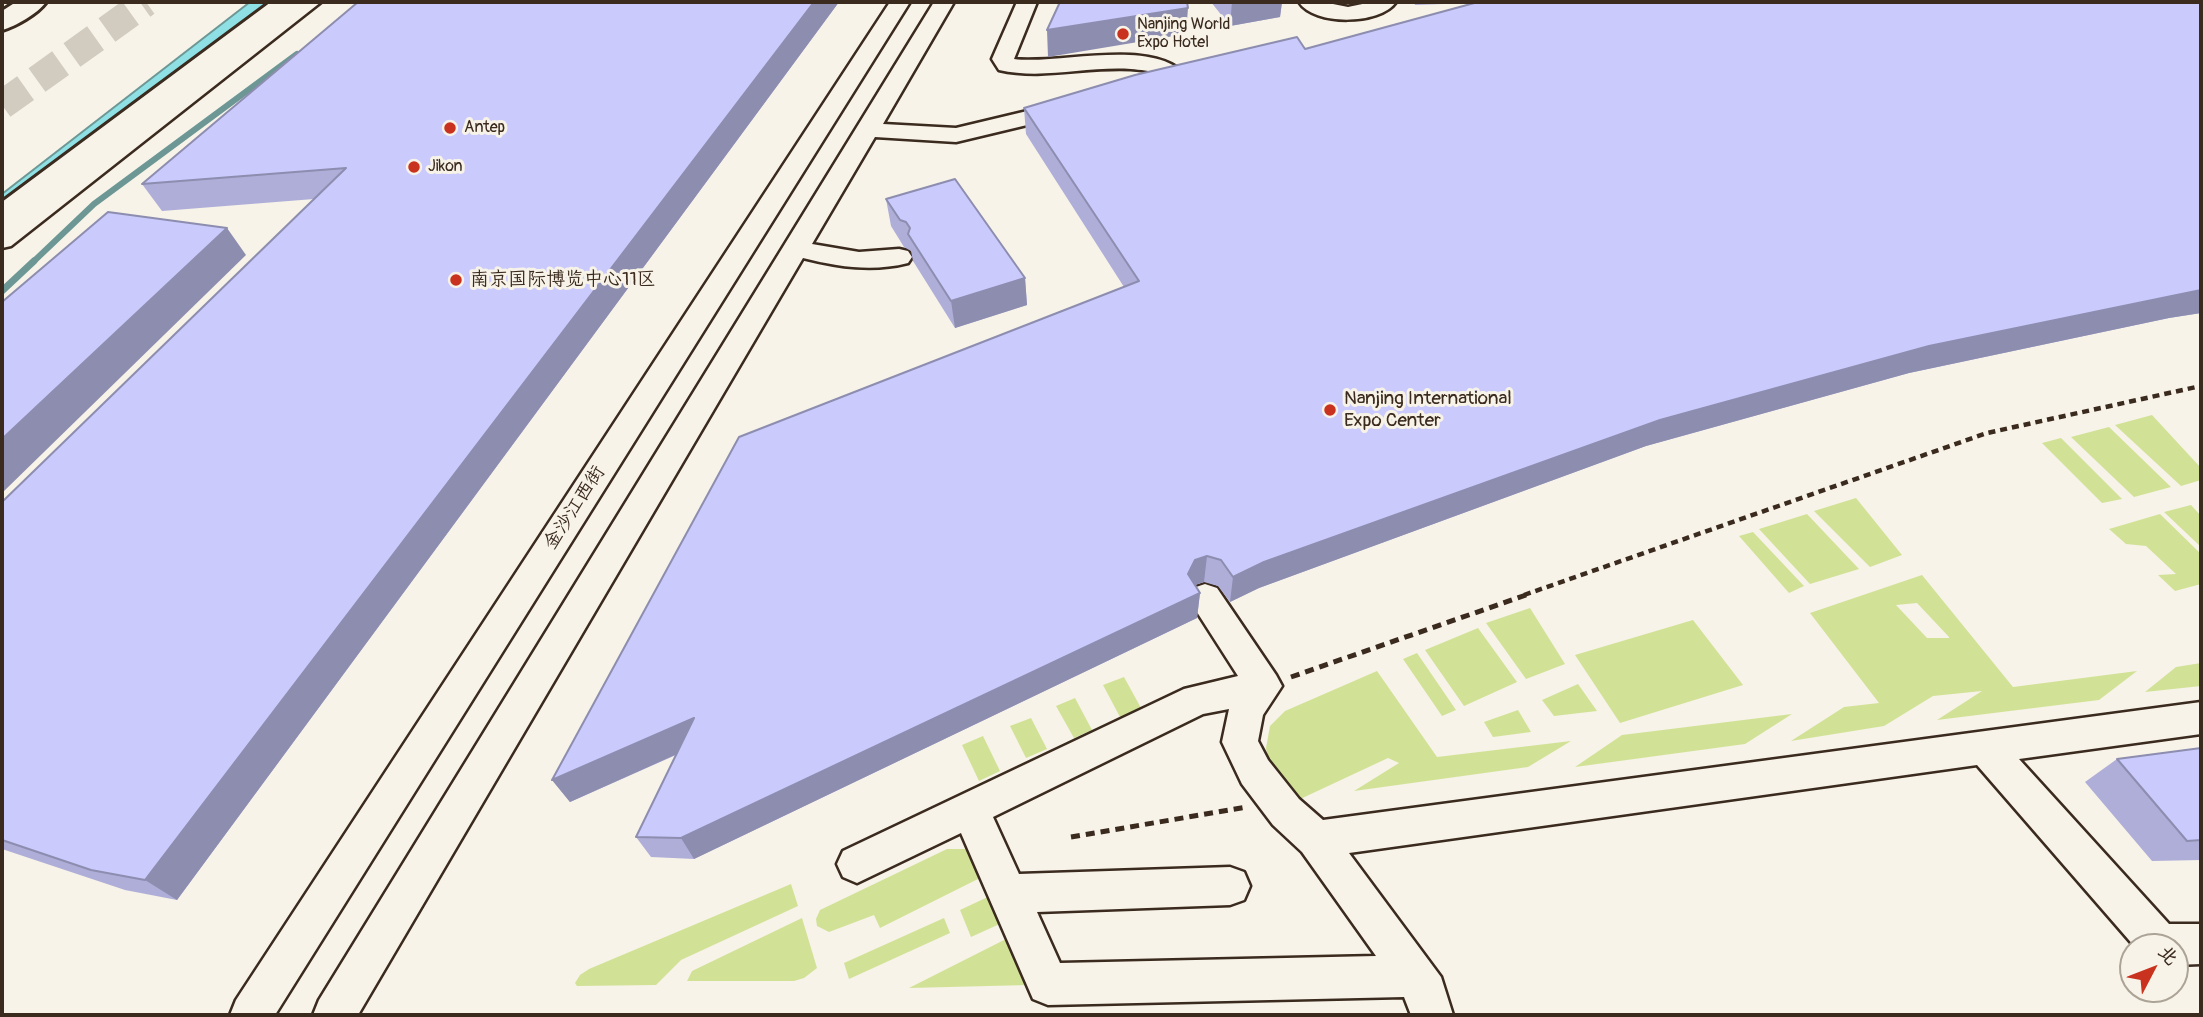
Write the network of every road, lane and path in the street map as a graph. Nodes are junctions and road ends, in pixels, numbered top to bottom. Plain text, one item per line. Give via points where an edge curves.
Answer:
1 (33, 2) edge
2 (287, 2) edge
3 (311, 2) edge
4 (900, 2) edge
5 (944, 2) edge
6 (1027, 2) edge
7 (1309, 2) edge
8 (1386, 2) edge
9 (2, 22) edge
10 (1149, 54) dead end
11 (1107, 62) junction
12 (1205, 74) edge
13 (1179, 80) junction
14 (1146, 88) edge
15 (1080, 106) edge
16 (867, 130) junction
17 (2, 217) edge
18 (2, 240) edge
19 (795, 248) junction
20 (899, 257) dead end
21 (2201, 386) edge
22 (1205, 598) dead end
23 (1264, 686) junction
24 (2201, 718) edge
25 (1985, 748) junction
26 (1279, 802) junction
27 (970, 809) junction
28 (1071, 837) dead end
29 (1316, 839) junction
30 (857, 864) dead end
31 (1230, 886) dead end
32 (1008, 894) junction
33 (2201, 944) edge
34 (1414, 976) junction
35 (251, 1015) edge
36 (334, 1015) edge
37 (1432, 1015) edge

1 - 9 main road
2 - 17 main road
3 - 18 street
4 - 35 street, 金沙江西街
5 - 16 street
6 - 11 street via 1003,60 1007,65 1038,69
7 - 8 street via 1331,12 1348,13
10 - 11 street
11 - 13 street via 1162,67
12 - 13 street
13 - 14 street
15 - 16 street via 956,135
16 - 19 street
19 - 20 street via 847,261
19 - 36 street
21 - 23 path via 1987,433
22 - 23 street
23 - 26 street via 1245,710 1240,742 1255,772
23 - 27 street via 1197,700
24 - 25 street
25 - 29 street
25 - 33 street via 2160,945
26 - 28 path
26 - 29 street
27 - 30 street
27 - 32 street
29 - 34 street
31 - 32 street
32 - 34 street via 1048,984
34 - 37 street via 1426,992

